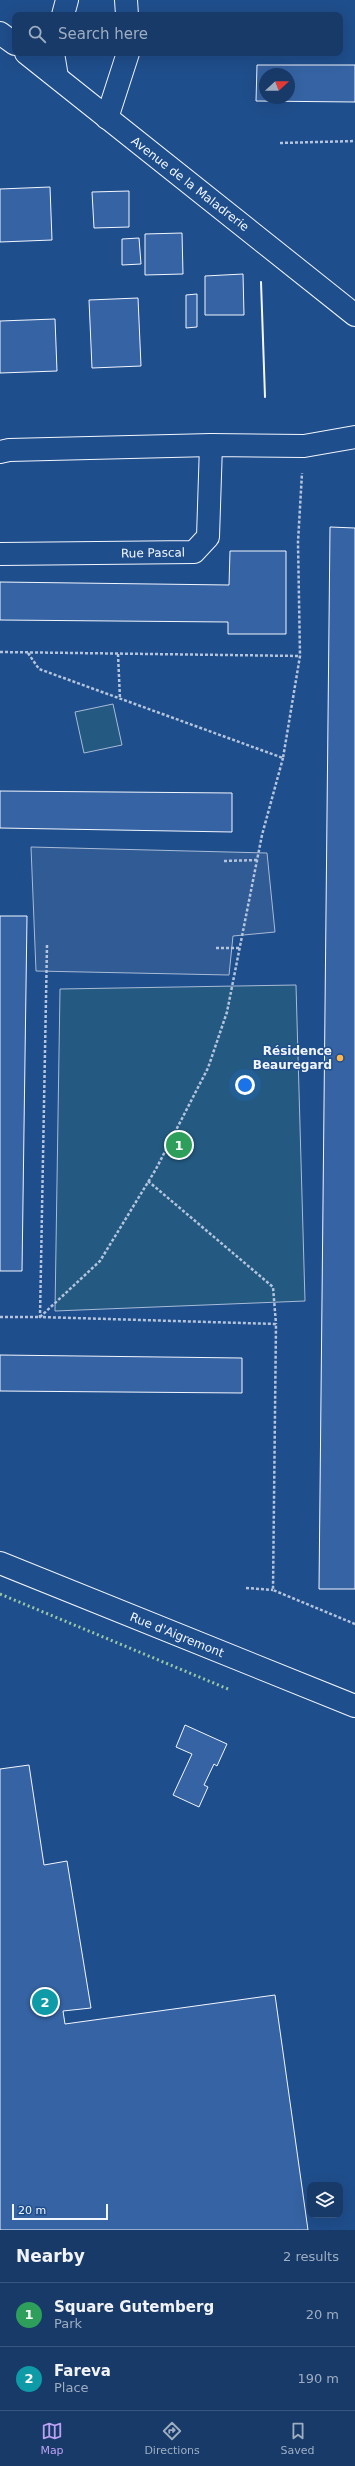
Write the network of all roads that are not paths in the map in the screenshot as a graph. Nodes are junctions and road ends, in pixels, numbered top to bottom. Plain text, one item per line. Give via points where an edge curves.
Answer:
1 (67, 0) edge
2 (126, 0) edge
3 (64, 12) edge
4 (127, 12) edge
5 (0, 33) edge
6 (12, 42) edge
7 (30, 56) edge
8 (54, 56) edge
9 (127, 56) edge
10 (57, 77) junction
11 (107, 118) junction
12 (355, 315) edge
13 (355, 437) edge
14 (211, 446) junction
15 (0, 452) edge
16 (0, 554) edge
17 (0, 1563) edge
18 (355, 1706) edge

1 - 3 street
2 - 4 street
5 - 6 street
7 - 10 street, Avenue de la Maladrerie
8 - 10 street
9 - 11 street
10 - 11 street, Avenue de la Maladrerie
11 - 12 street, Avenue de la Maladrerie
13 - 14 street via 304,446
14 - 15 street
14 - 16 street, Rue Pascal via 208,537 194,552
17 - 18 street, Rue d'Aigremont

